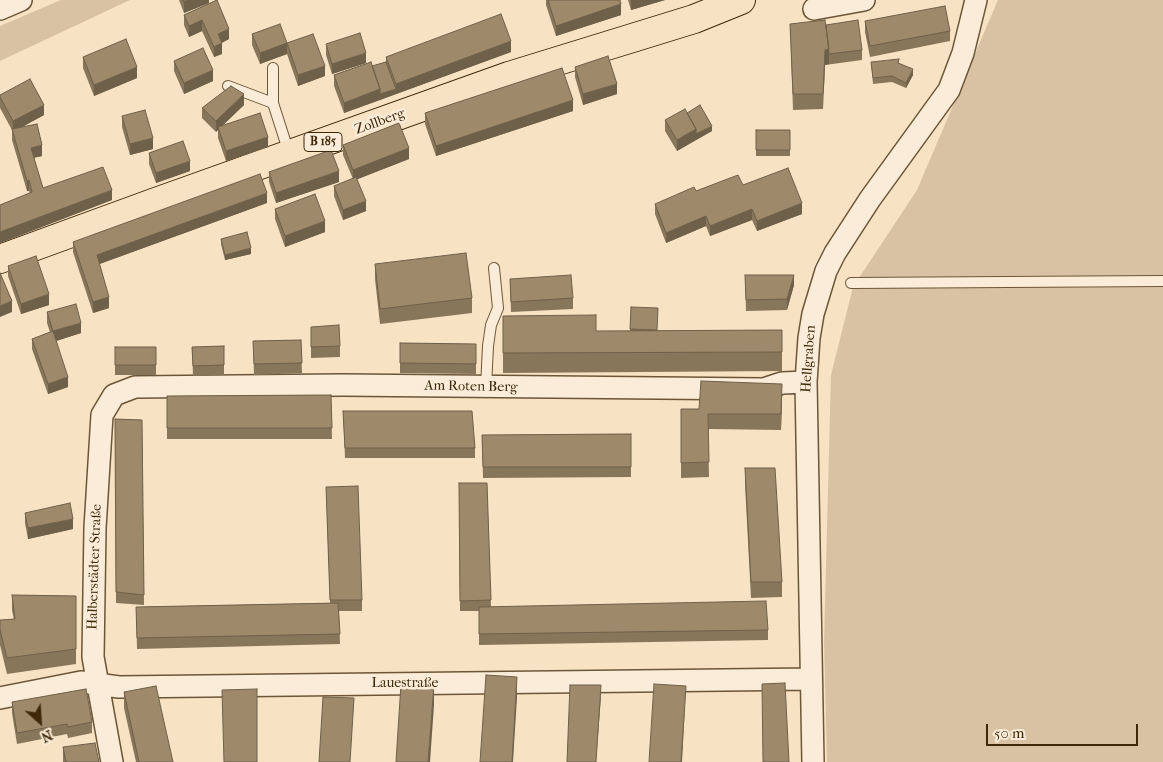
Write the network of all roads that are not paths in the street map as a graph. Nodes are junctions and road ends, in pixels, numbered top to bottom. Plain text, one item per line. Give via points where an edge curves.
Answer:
1 (21, 0) edge
2 (741, 0) edge
3 (864, 0) edge
4 (976, 0) edge
5 (0, 9) edge
6 (814, 9) dead end
7 (273, 68) dead end
8 (228, 86) edge
9 (272, 103) junction
10 (290, 154) junction
11 (0, 259) edge
12 (494, 268) dead end
13 (1163, 281) edge
14 (851, 283) dead end
15 (806, 382) junction
16 (135, 387) joint
17 (486, 387) junction
18 (811, 679) junction
19 (97, 684) junction
20 (0, 698) edge
21 (112, 762) edge
22 (813, 762) edge

1 - 5 street
2 - 10 main road, Zollberg / B 185 via 509,76
3 - 6 street
4 - 15 street, Hellgraben via 963,53 949,90 870,199 826,271 809,338
7 - 9 lane
8 - 9 lane
9 - 10 lane
10 - 11 main road, Zollberg / B 185
12 - 17 lane via 498,308 491,325
13 - 14 lane
15 - 17 street, Am Roten Berg via 782,383 764,389
15 - 18 street, Hellgraben
16 - 17 street, Am Roten Berg
16 - 19 street, Halberstädter Straße via 114,395 102,415 95,538 93,656
18 - 19 street, Lauestraße via 119,687
18 - 22 street, Hellgraben
19 - 20 street, Lauestraße via 81,682
19 - 21 street, Halberstädter Straße

